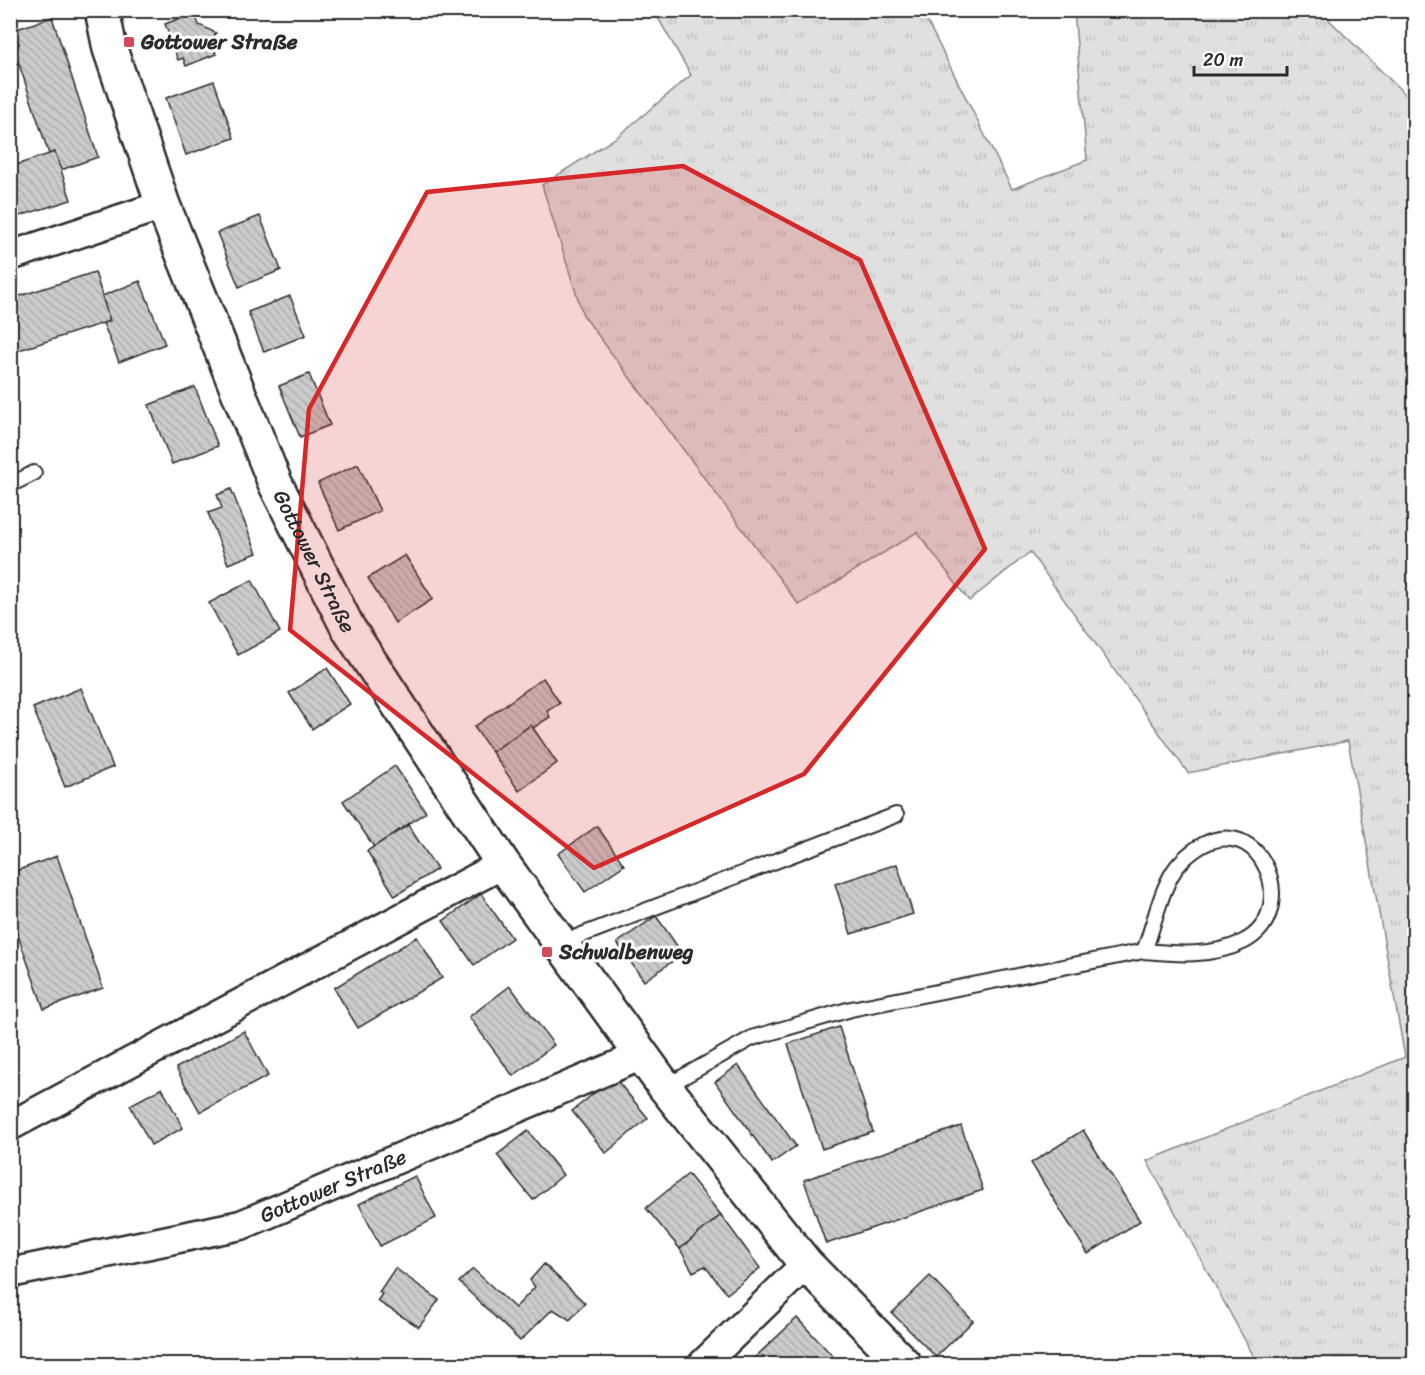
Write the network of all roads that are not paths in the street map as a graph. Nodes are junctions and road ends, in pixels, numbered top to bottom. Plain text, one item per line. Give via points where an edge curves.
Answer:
1 (102, 10) edge
2 (163, 205) junction
3 (10, 256) edge
4 (34, 473) dead end
5 (10, 485) edge
6 (896, 815) dead end
7 (502, 864) junction
8 (561, 944) junction
9 (1144, 951) junction
10 (642, 1055) junction
11 (665, 1087) junction
12 (10, 1126) edge
13 (806, 1264) junction
14 (10, 1272) edge
15 (703, 1365) edge
16 (904, 1365) edge

1 - 2 street, Gottower Straße via 110,49
2 - 3 street
2 - 7 street, Gottower Straße via 275,483 348,628
4 - 5 lane
6 - 8 lane
7 - 8 street, Gottower Straße
7 - 12 street
8 - 10 street, Gottower Straße
9 - 9 lane via 1179,863 1203,845 1229,838 1243,840 1256,849 1269,874 1272,898 1267,920 1256,934 1219,951
9 - 11 lane via 851,1009 752,1038
10 - 11 street, Gottower Straße
10 - 14 street, Gottower Straße via 241,1225
11 - 13 street, Gottower Straße
13 - 15 street
13 - 16 street, Gottower Straße

